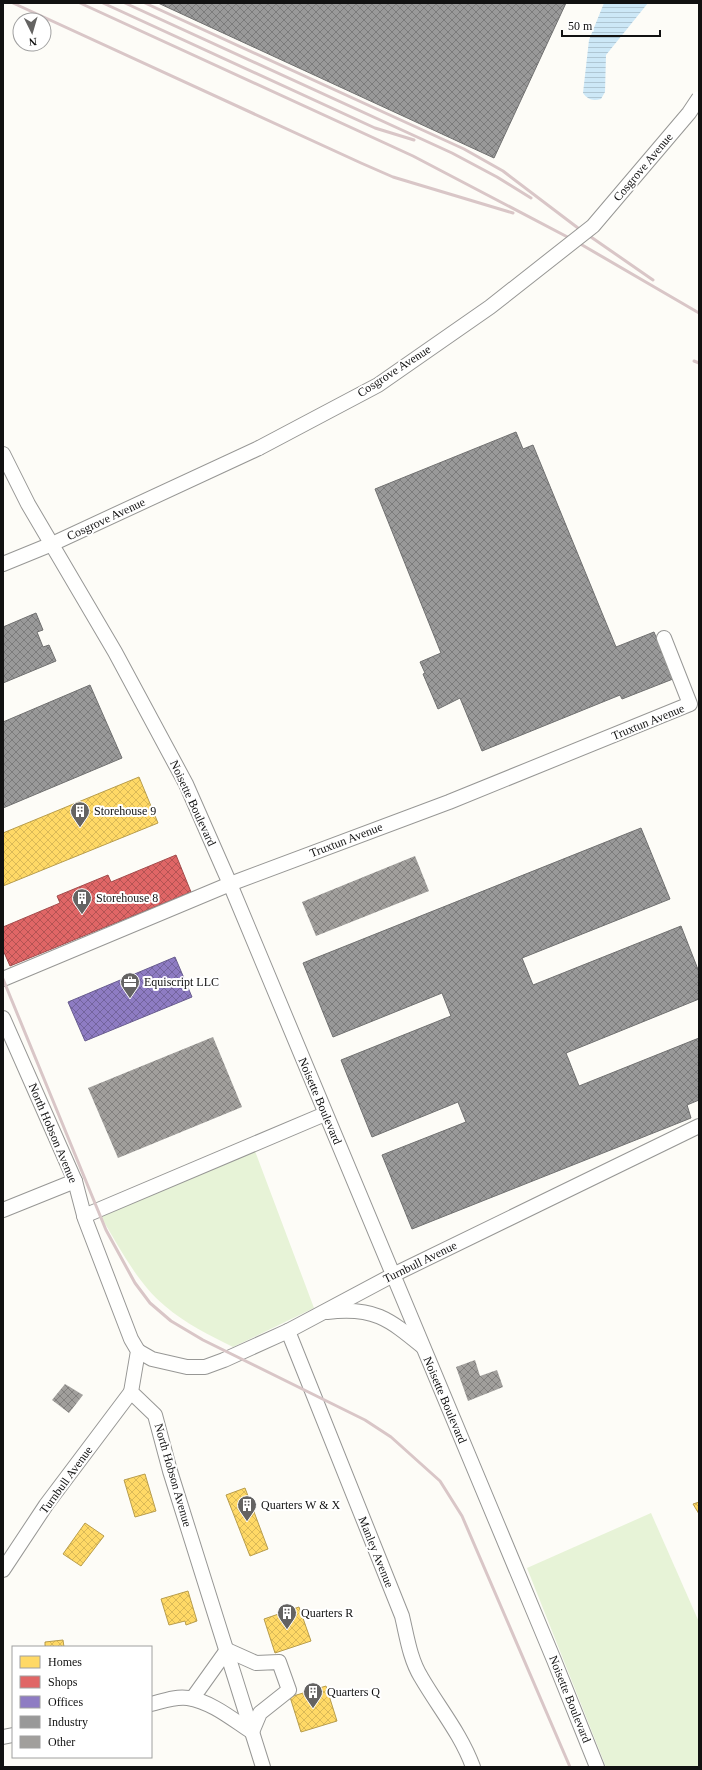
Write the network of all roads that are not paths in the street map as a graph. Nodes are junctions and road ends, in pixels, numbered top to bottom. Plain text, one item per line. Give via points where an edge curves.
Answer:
1 (699, 98) edge
2 (3, 454) edge
3 (52, 544) junction
4 (3, 564) edge
5 (664, 638) dead end
6 (230, 884) junction
7 (3, 979) edge
8 (3, 1018) edge
9 (325, 1114) junction
10 (699, 1126) edge
11 (75, 1181) junction
12 (3, 1210) edge
13 (84, 1216) junction
14 (392, 1275) junction
15 (321, 1313) junction
16 (288, 1331) junction
17 (422, 1346) junction
18 (138, 1351) junction
19 (131, 1392) junction
20 (3, 1570) edge
21 (227, 1650) junction
22 (192, 1699) junction
23 (152, 1704) edge
24 (252, 1732) junction
25 (263, 1767) edge
26 (473, 1767) edge
27 (597, 1767) edge

1 - 3 street, Cosgrove Avenue, bridge via 593,226 490,307 378,385 259,448
2 - 3 street, Noisette Boulevard
3 - 4 street, Cosgrove Avenue
3 - 6 street, Noisette Boulevard via 115,652 186,784
5 - 6 street, Truxtun Avenue via 690,704 449,802
6 - 7 street, Truxtun Avenue
6 - 9 street, Noisette Boulevard
8 - 11 street, North Hobson Avenue
9 - 13 street
9 - 14 street, Noisette Boulevard
10 - 14 street, Turnbull Avenue
11 - 12 street
11 - 13 street, North Hobson Avenue
13 - 18 street, North Hobson Avenue via 131,1339
14 - 15 street, Turnbull Avenue
14 - 17 street, Noisette Boulevard
15 - 16 street, Turnbull Avenue
15 - 17 street via 366,1312 381,1316
16 - 18 street, Turnbull Avenue via 205,1367 167,1364
16 - 26 street, Manley Avenue via 402,1616 414,1664 453,1724
17 - 27 street, Noisette Boulevard
18 - 19 street
19 - 20 street, Turnbull Avenue via 46,1505
19 - 21 street, North Hobson Avenue via 155,1415 170,1471
21 - 22 street
21 - 24 street, North Hobson Avenue
21 - 24 street via 256,1662 279,1662 289,1690 260,1712
22 - 23 street via 170,1699
22 - 24 street via 218,1709
24 - 25 street, North Hobson Avenue

